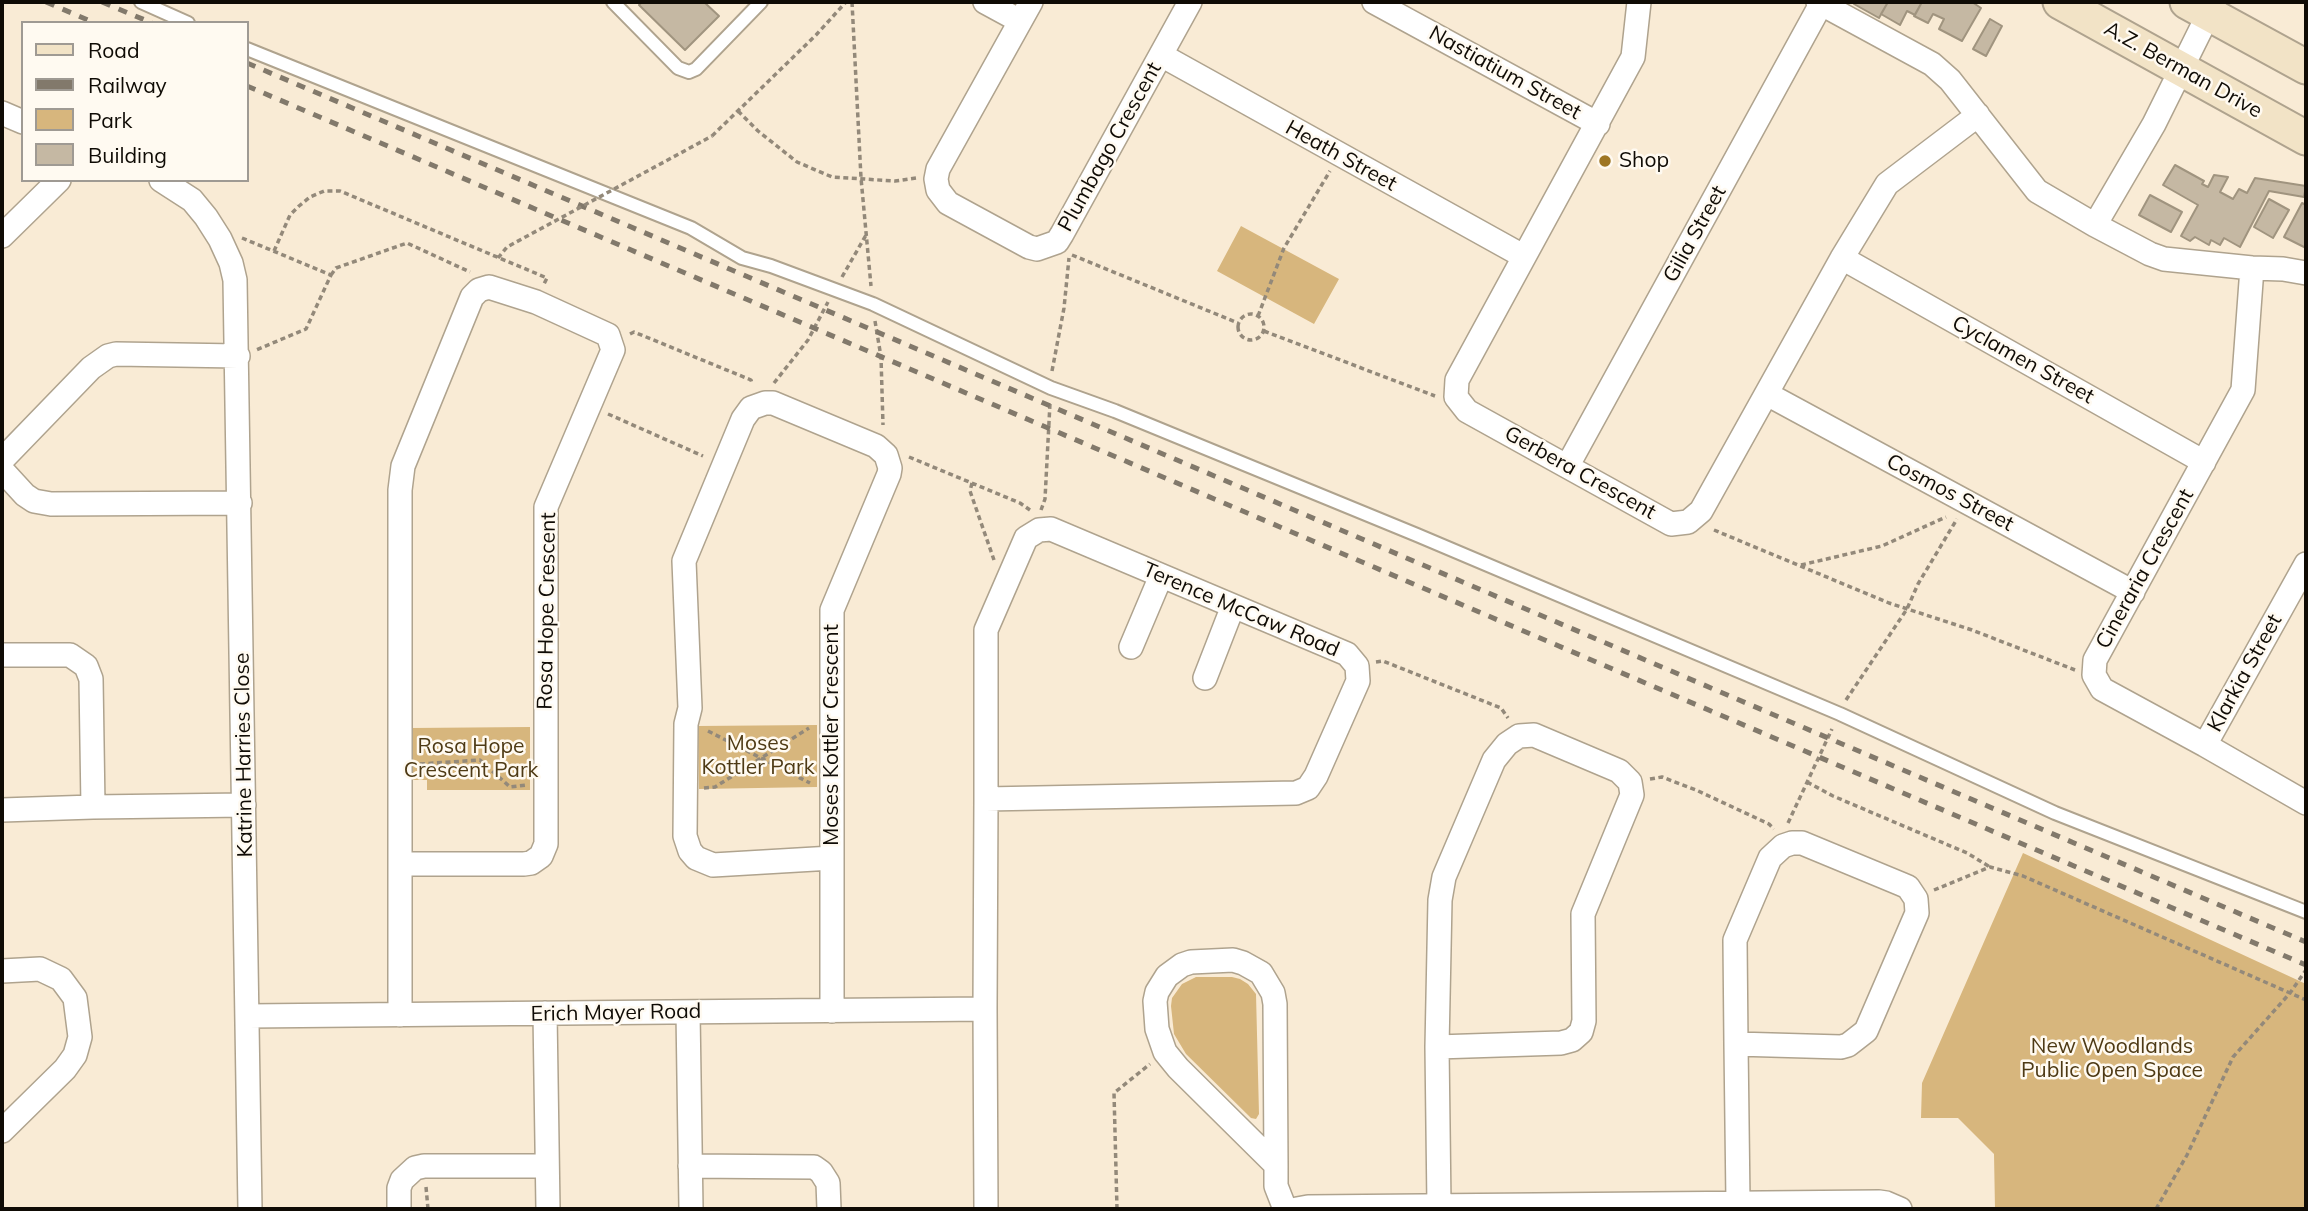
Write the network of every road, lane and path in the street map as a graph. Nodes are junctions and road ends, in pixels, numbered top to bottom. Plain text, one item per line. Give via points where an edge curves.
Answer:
1 (141, 2) edge
2 (613, 2) edge
3 (761, 2) edge
4 (846, 2) edge
5 (852, 2) edge
6 (985, 2) edge
7 (1190, 2) edge
8 (1374, 2) edge
9 (1639, 2) edge
10 (2060, 2) edge
11 (1820, 3) edge
12 (2203, 6) edge
13 (1026, 11) edge
14 (184, 21) edge
15 (248, 49) edge
16 (1161, 55) junction
17 (2306, 67) edge
18 (2183, 69) junction
19 (738, 111) junction
20 (2, 113) edge
21 (1978, 116) junction
22 (21, 121) edge
23 (1598, 124) junction
24 (2306, 138) edge
25 (1333, 164) dead end
26 (936, 175) junction
27 (860, 178) junction
28 (57, 182) edge
29 (164, 182) edge
30 (2095, 225) junction
31 (233, 233) dead end
32 (866, 235) junction
33 (2, 236) edge
34 (274, 251) junction
35 (1069, 254) dead end
36 (1523, 256) junction
37 (498, 258) junction
38 (1842, 258) junction
39 (2252, 268) junction
40 (469, 270) dead end
41 (2306, 273) edge
42 (331, 275) junction
43 (547, 278) dead end
44 (835, 290) junction
45 (873, 304) junction
46 (1258, 316) junction
47 (1238, 323) junction
48 (1264, 331) junction
49 (611, 341) junction
50 (244, 354) junction
51 (1767, 394) junction
52 (1432, 396) dead end
53 (757, 405) junction
54 (603, 412) dead end
55 (2, 460) edge
56 (713, 461) dead end
57 (889, 461) junction
58 (2204, 461) junction
59 (1568, 465) junction
60 (2, 470) edge
61 (972, 483) junction
62 (240, 503) junction
63 (1701, 511) junction
64 (1038, 516) dead end
65 (2306, 564) edge
66 (1799, 566) junction
67 (1161, 576) junction
68 (1009, 577) junction
69 (2133, 592) junction
70 (1233, 606) junction
71 (1907, 609) junction
72 (1131, 647) dead end
73 (2, 654) edge
74 (1357, 666) junction
75 (2094, 675) junction
76 (1205, 678) dead end
77 (1840, 714) junction
78 (686, 724) junction
79 (832, 724) junction
80 (1519, 736) junction
81 (2205, 745) junction
82 (763, 759) junction
83 (400, 765) junction
84 (1630, 782) junction
85 (1807, 782) junction
86 (545, 784) junction
87 (832, 788) junction
88 (685, 790) junction
89 (986, 799) junction
90 (2306, 803) edge
91 (244, 806) junction
92 (93, 807) junction
93 (2, 810) edge
94 (1782, 840) junction
95 (832, 858) junction
96 (400, 864) junction
97 (1990, 867) junction
98 (1916, 899) junction
99 (2306, 912) edge
100 (2306, 970) edge
101 (2, 971) edge
102 (2290, 993) junction
103 (2306, 1000) edge
104 (985, 1009) junction
105 (832, 1011) junction
106 (688, 1012) junction
107 (545, 1013) junction
108 (400, 1015) junction
109 (248, 1016) junction
110 (1736, 1044) junction
111 (1437, 1047) junction
112 (1165, 1052) junction
113 (2, 1131) edge
114 (1276, 1165) junction
115 (547, 1166) junction
116 (690, 1166) junction
117 (1738, 1202) junction
118 (1439, 1206) junction
119 (250, 1209) edge
120 (399, 1209) edge
121 (548, 1209) edge
122 (691, 1209) edge
123 (829, 1209) edge
124 (986, 1209) edge
125 (1117, 1209) edge
126 (1285, 1209) edge
127 (1297, 1209) edge
128 (1900, 1209) edge
129 (2156, 1209) edge

1 - 14 lane
2 - 3 lane via 678,68 690,72
4 - 19 path
5 - 27 path
6 - 13 street
7 - 16 street, Plumbago Crescent
8 - 23 street, Nastiatium Street
9 - 23 street, Gerbera Crescent via 1633,57
10 - 18 main road, A.Z. Berman Drive
11 - 21 street via 1932,64
11 - 59 street, Gilia Street
12 - 17 main road
12 - 18 street
13 - 26 street
15 - 44 lane via 691,228 743,258
16 - 26 street, Plumbago Crescent via 1057,242 1029,247 948,203 938,190
16 - 36 street, Heath Street
18 - 24 main road, A.Z. Berman Drive
18 - 30 street
19 - 27 path via 797,162 832,177
19 - 37 path, bridge via 712,136 507,247
20 - 22 street
21 - 30 street via 2037,191
21 - 38 street via 1888,184
23 - 36 street, Gerbera Crescent
25 - 46 path via 1284,248
26 - 27 path via 895,181
27 - 32 path
28 - 33 street
29 - 50 street, Katrine Harries Close via 192,200 206,216 231,262
30 - 39 street via 2164,259
31 - 34 path
32 - 44 path
32 - 45 path
34 - 37 path via 294,210 310,197 333,191
34 - 42 path
35 - 47 path
36 - 59 street, Gerbera Crescent via 1457,380 1456,397 1467,411
37 - 43 path
38 - 51 street
38 - 58 street, Cyclamen Street
39 - 41 street
39 - 58 street, Cineraria Crescent via 2243,390
40 - 42 path via 407,243 336,268
42 - 50 path via 306,329
44 - 45 lane
44 - 53 path via 808,340
45 - 57 path
45 - 77 lane via 1051,388 1417,535
46 - 47 path via 1246,315
46 - 48 path
47 - 48 path via 1245,339 1256,340
48 - 52 path
49 - 53 path via 635,332 751,380
49 - 83 street via 608,335 536,302 489,288 472,297 403,466
49 - 86 street, Rosa Hope Crescent via 612,355 546,508
50 - 55 street via 108,356
50 - 62 street, Katrine Harries Close
51 - 63 street
51 - 69 street, Cosmos Street
53 - 57 street via 774,403 850,435 881,450
53 - 78 street, Moses Kottler Crescent via 743,419 684,561 691,708
54 - 56 path
57 - 61 path via 911,457
57 - 79 street, Moses Kottler Crescent via 889,474 832,610
58 - 69 street, Cineraria Crescent
59 - 63 street, Gerbera Crescent via 1671,524 1688,522
60 - 62 street via 25,495 51,504
61 - 64 path via 1020,503
61 - 68 path via 970,491 995,562
62 - 91 street, Katrine Harries Close
63 - 66 path via 1716,531
65 - 81 street, Klarkia Street
66 - 71 path
66 - 71 path via 1882,546 1941,517 1961,515
67 - 68 street, Terence McCaw Road via 1045,528 1026,538
67 - 70 street, Terence McCaw Road
67 - 72 street
68 - 89 street, Terence McCaw Road via 986,630
69 - 75 street, Cineraria Crescent via 2095,660
70 - 74 street, Terence McCaw Road via 1347,654
70 - 76 street
71 - 75 path
71 - 77 path
73 - 92 street via 70,655 86,666 91,679
74 - 80 path via 1383,661 1501,708
74 - 89 street, Terence McCaw Road via 1358,681 1316,776 1308,788 1296,793
75 - 81 street, Cineraria Crescent via 2102,689
77 - 85 path
77 - 99 lane via 2055,813
78 - 82 path
78 - 88 street, Moses Kottler Crescent
79 - 82 path via 812,726
79 - 87 street, Moses Kottler Crescent
80 - 84 street via 1534,735 1619,771
80 - 111 street via 1494,760 1441,890
81 - 90 street, Cineraria Crescent
82 - 87 path via 820,788
82 - 88 path via 715,787
83 - 86 path via 481,760 510,787
83 - 96 street
84 - 94 path via 1662,777 1769,824
84 - 111 street via 1631,802 1583,914 1581,1032 1562,1043
85 - 94 path
85 - 97 path
86 - 96 street, Rosa Hope Crescent via 546,844 537,860 524,864
87 - 95 street, Moses Kottler Crescent
88 - 95 street, Moses Kottler Crescent via 687,844 704,862
89 - 104 street, Terence McCaw Road
91 - 92 street
91 - 109 street, Katrine Harries Close
92 - 93 street
94 - 98 street via 1802,843 1901,884
94 - 110 street via 1735,940
95 - 105 street, Moses Kottler Crescent
96 - 108 street
97 - 98 path
97 - 102 path via 2023,876
98 - 110 street via 1917,913 1866,1031 1854,1042 1841,1047
100 - 102 path
101 - 113 street via 40,969 61,979 75,998 80,1037 65,1069
102 - 103 path
102 - 129 path via 2233,1057
104 - 105 street, Erich Mayer Road
104 - 124 street, Terence McCaw Road
105 - 106 street, Erich Mayer Road
106 - 107 street, Erich Mayer Road
106 - 116 street
107 - 108 street, Erich Mayer Road
107 - 115 street
108 - 109 street, Erich Mayer Road
109 - 119 street, Katrine Harries Close
110 - 117 street
111 - 118 street
112 - 114 street
112 - 114 street via 1155,1001 1161,984 1174,970 1191,962 1233,960 1261,973 1275,1004
112 - 125 path via 1114,1093
114 - 126 street via 1276,1186
115 - 120 street via 415,1168 402,1180
115 - 121 street
116 - 122 street
116 - 123 street via 814,1167 828,1183
117 - 118 street
117 - 128 street via 1886,1202
118 - 127 street

